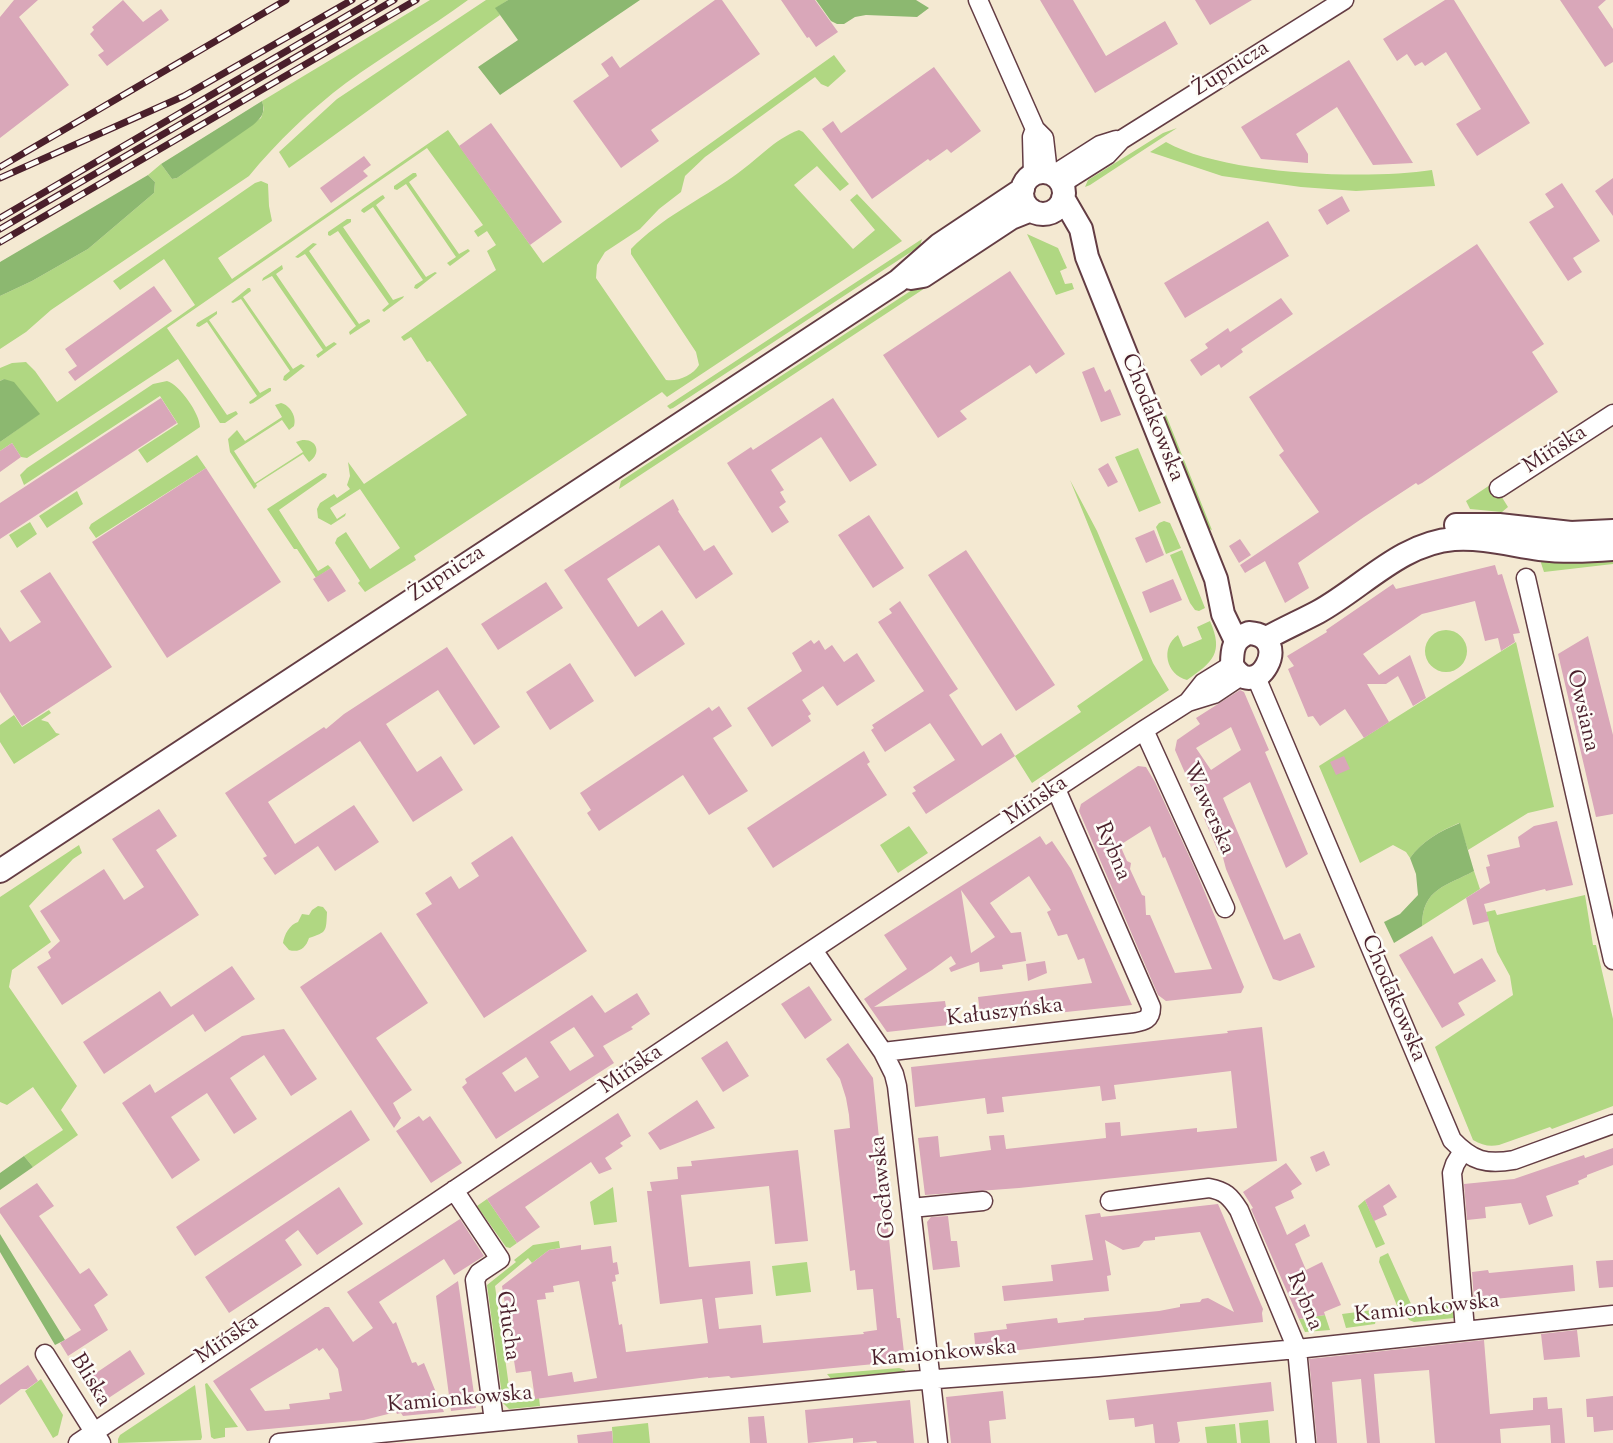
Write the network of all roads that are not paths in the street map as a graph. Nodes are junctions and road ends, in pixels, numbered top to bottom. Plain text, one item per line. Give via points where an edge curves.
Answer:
1 (978, 0) edge
2 (1344, 0) edge
3 (1045, 190) junction
4 (1613, 414) edge
5 (1499, 488) dead end
6 (1613, 531) edge
7 (1613, 549) edge
8 (1405, 554) junction
9 (1526, 578) dead end
10 (1255, 641) junction
11 (1243, 672) junction
12 (1144, 730) junction
13 (1056, 789) junction
14 (0, 871) edge
15 (1225, 908) dead end
16 (813, 950) junction
17 (1613, 960) edge
18 (1133, 1023) joint
19 (883, 1052) junction
20 (1613, 1124) edge
21 (1462, 1151) junction
22 (454, 1190) junction
23 (983, 1201) dead end
24 (1110, 1201) dead end
25 (911, 1208) junction
26 (1613, 1315) edge
27 (1466, 1330) junction
28 (1297, 1348) junction
29 (45, 1354) dead end
30 (930, 1380) junction
31 (494, 1421) junction
32 (97, 1437) edge
33 (78, 1443) edge
34 (279, 1443) edge
35 (938, 1443) edge
36 (1306, 1443) edge

1 - 3 street, Chodakowska via 1035,129 1044,138
2 - 3 street, Żupnicza via 1121,140 1101,159
3 - 10 street, Chodakowska via 1081,229 1087,258 1216,579 1224,614
3 - 14 street, Żupnicza via 939,245 898,281
4 - 5 street, Mińska
6 - 8 street via 1570,534 1499,525 1447,526 1425,534
7 - 8 street via 1540,549 1470,538 1439,541
8 - 10 street via 1318,612 1301,633
9 - 17 street, Owsiana
10 - 11 street via 1232,650
10 - 11 street via 1266,668 1262,674
11 - 12 street, Mińska via 1214,694 1188,702
11 - 21 street, Chodakowska via 1271,713 1452,1140
12 - 13 street, Mińska
12 - 15 street, Wawerska
13 - 16 street, Mińska
13 - 18 street, Rybna via 1151,1007 1148,1019
16 - 19 street, Gocławska
16 - 22 street, Mińska
18 - 19 street, Kałuszyńska
19 - 25 street, Gocławska via 897,1086
20 - 21 street via 1514,1160 1487,1162
21 - 27 street via 1452,1173
22 - 31 street, Głucha via 500,1259 475,1280
22 - 32 street, Mińska
23 - 25 street
24 - 28 street, Rybna via 1209,1188 1231,1197
25 - 30 street, Gocławska
26 - 27 street, Kamionkowska
27 - 28 street, Kamionkowska
28 - 30 street, Kamionkowska
28 - 36 street, Rybna
29 - 32 street, Bliska
30 - 31 street, Kamionkowska
30 - 35 street, Gocławska
31 - 34 street, Kamionkowska
32 - 33 street, Mińska

